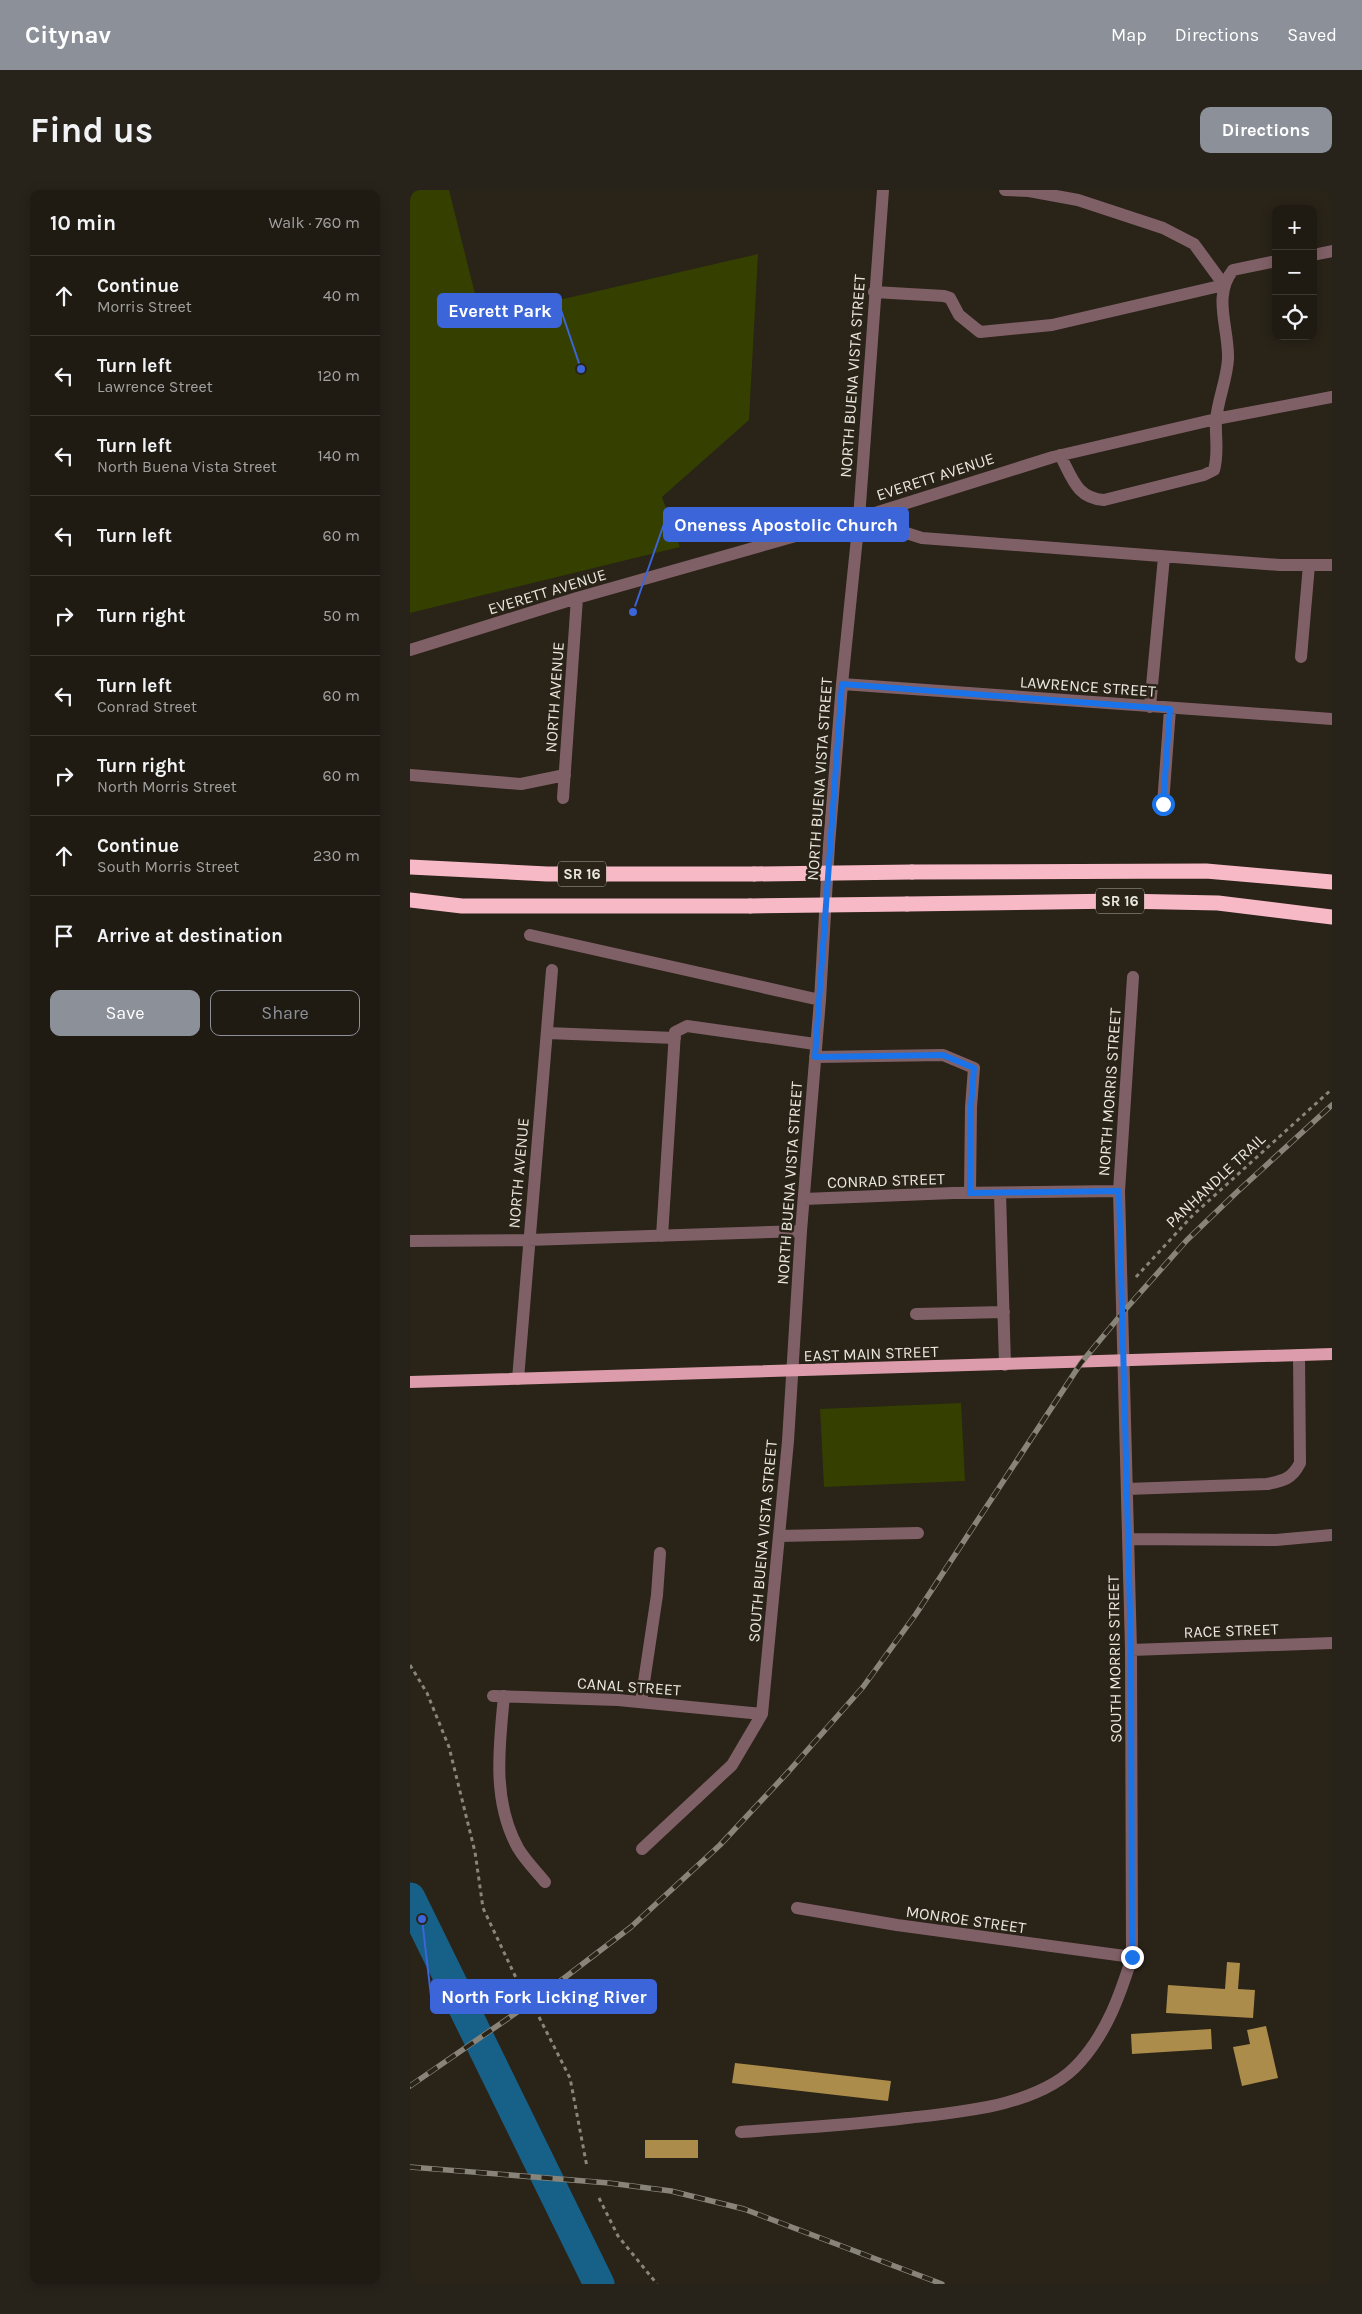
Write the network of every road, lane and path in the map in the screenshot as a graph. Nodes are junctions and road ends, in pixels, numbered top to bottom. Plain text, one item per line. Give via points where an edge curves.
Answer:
1 (883, 190) edge
2 (1005, 190) edge
3 (1332, 251) edge
4 (1317, 254) edge
5 (1272, 262) edge
6 (1224, 285) junction
7 (874, 292) junction
8 (1332, 397) edge
9 (1216, 419) junction
10 (1060, 456) junction
11 (859, 518) junction
12 (1164, 557) junction
13 (1308, 565) junction
14 (1332, 565) edge
15 (577, 598) junction
16 (410, 650) edge
17 (1301, 657) dead end
18 (842, 684) junction
19 (1150, 707) junction
20 (1170, 709) junction
21 (1332, 719) edge
22 (410, 775) edge
23 (565, 775) junction
24 (563, 798) dead end
25 (1163, 804) dead end
26 (410, 867) edge
27 (1332, 882) edge
28 (410, 900) edge
29 (1332, 917) edge
30 (530, 935) dead end
31 (552, 970) dead end
32 (1132, 977) dead end
33 (820, 1000) junction
34 (546, 1033) junction
35 (675, 1038) junction
36 (815, 1051) junction
37 (1332, 1089) edge
38 (1119, 1191) junction
39 (970, 1193) junction
40 (1000, 1193) junction
41 (804, 1199) junction
42 (801, 1231) junction
43 (662, 1236) junction
44 (528, 1240) junction
45 (410, 1241) edge
46 (1123, 1295) junction
47 (1004, 1312) junction
48 (916, 1314) dead end
49 (1332, 1354) edge
50 (1299, 1355) junction
51 (1123, 1360) junction
52 (1005, 1365) junction
53 (793, 1371) junction
54 (518, 1379) junction
55 (410, 1382) edge
56 (1127, 1489) junction
57 (918, 1533) dead end
58 (1332, 1535) edge
59 (779, 1536) junction
60 (1128, 1539) junction
61 (660, 1553) dead end
62 (1332, 1643) edge
63 (1131, 1650) junction
64 (410, 1665) edge
65 (641, 1702) junction
66 (762, 1714) junction
67 (642, 1849) dead end
68 (545, 1882) dead end
69 (797, 1908) dead end
70 (1132, 1957) junction
71 (518, 1982) dead end
72 (539, 2017) dead end
73 (741, 2132) dead end
74 (587, 2167) dead end
75 (599, 2198) dead end
76 (657, 2284) edge

1 - 7 street, NORTH BUENA VISTA STREET
2 - 6 street via 1078,200 1163,228 1194,244
3 - 4 street
5 - 6 street via 1233,270
6 - 7 street via 1052,325 980,332 960,315 950,298
6 - 9 street via 1228,359
7 - 11 street, NORTH BUENA VISTA STREET
8 - 9 street, EVERETT AVENUE
9 - 10 street, EVERETT AVENUE
9 - 10 street via 1214,470 1104,500 1087,497 1078,490
10 - 11 street, EVERETT AVENUE
11 - 12 street via 922,538
11 - 15 street, EVERETT AVENUE
11 - 18 street, NORTH BUENA VISTA STREET
12 - 13 street
12 - 19 street
13 - 14 street
13 - 17 street
15 - 16 street, EVERETT AVENUE
15 - 23 street, NORTH AVENUE
18 - 19 street, LAWRENCE STREET
18 - 33 street, NORTH BUENA VISTA STREET
19 - 20 street, LAWRENCE STREET
20 - 21 street, LAWRENCE STREET
20 - 25 street
22 - 23 street via 521,784
23 - 24 street, NORTH AVENUE
26 - 27 highway, SR 16, bridge via 547,874 1206,871
28 - 29 highway, SR 16, bridge via 462,906 1121,901 1218,903
30 - 33 street
31 - 34 street, NORTH AVENUE
32 - 38 street, NORTH MORRIS STREET
33 - 36 street, NORTH BUENA VISTA STREET
34 - 35 street
34 - 44 street, NORTH AVENUE
35 - 36 street via 675,1032 687,1026
35 - 43 street
36 - 39 street via 943,1055 974,1068
36 - 41 street, NORTH BUENA VISTA STREET
37 - 46 path, PANHANDLE TRAIL via 1193,1215 1144,1266
38 - 40 street, CONRAD STREET
38 - 46 street, NORTH MORRIS STREET
39 - 40 street, CONRAD STREET
39 - 41 street, CONRAD STREET
40 - 47 street
41 - 42 street, NORTH BUENA VISTA STREET
42 - 43 street
42 - 53 street, NORTH BUENA VISTA STREET
43 - 44 street
44 - 45 street
44 - 54 street, NORTH AVENUE
46 - 51 street, NORTH MORRIS STREET
47 - 48 street
47 - 52 street
49 - 50 main road, EAST MAIN STREET
50 - 51 main road, EAST MAIN STREET
50 - 56 street via 1300,1463 1295,1474 1267,1484
51 - 52 main road, EAST MAIN STREET
51 - 56 street, SOUTH MORRIS STREET
52 - 53 main road, EAST MAIN STREET
53 - 54 main road, EAST MAIN STREET
53 - 59 street, SOUTH BUENA VISTA STREET
54 - 55 main road, EAST MAIN STREET
56 - 60 street, SOUTH MORRIS STREET
57 - 59 street
58 - 60 street via 1276,1540
59 - 66 street, SOUTH BUENA VISTA STREET
60 - 63 street, SOUTH MORRIS STREET
61 - 65 street
62 - 63 street, RACE STREET
63 - 70 street, SOUTH MORRIS STREET
64 - 71 path via 427,1693 449,1747 474,1852 483,1908
65 - 66 street, CANAL STREET
65 - 68 street, CANAL STREET via 499,1696 498,1759 502,1808 518,1849
66 - 67 street via 732,1765
69 - 70 street, MONROE STREET
70 - 73 street, SOUTH MORRIS STREET via 1118,2001 1104,2029 1080,2063 1038,2092 996,2106 963,2112 852,2125
72 - 74 path via 570,2078
75 - 76 path via 618,2236

